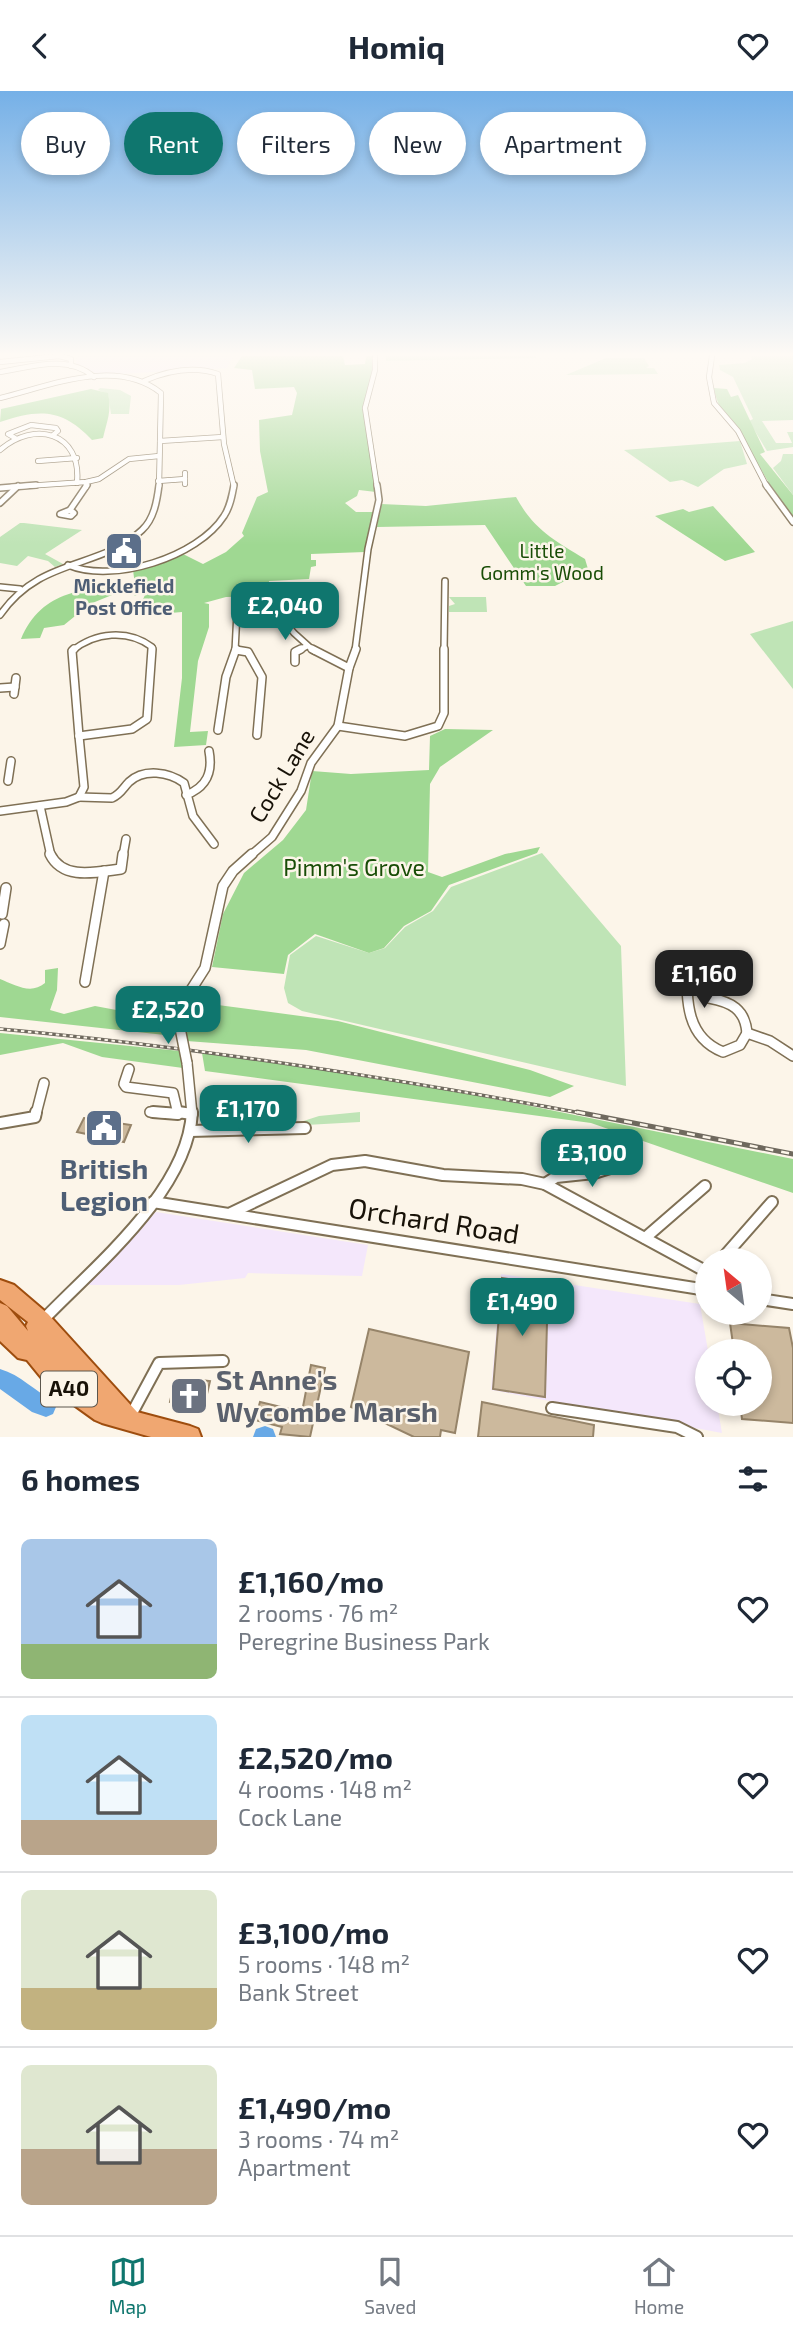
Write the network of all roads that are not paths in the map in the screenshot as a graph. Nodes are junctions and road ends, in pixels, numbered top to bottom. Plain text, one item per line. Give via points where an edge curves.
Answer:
1 (160, 419) edge
2 (221, 419) edge
3 (367, 419) edge
4 (728, 419) edge
5 (53, 435) junction
6 (223, 437) junction
7 (15, 438) junction
8 (160, 441) junction
9 (0, 450) edge
10 (159, 456) junction
11 (77, 458) junction
12 (38, 461) dead end
13 (185, 479) dead end
14 (158, 481) junction
15 (86, 482) junction
16 (77, 483) junction
17 (18, 486) junction
18 (0, 488) edge
19 (0, 503) edge
20 (70, 510) dead end
21 (793, 522) edge
22 (68, 565) junction
23 (445, 581) dead end
24 (0, 587) edge
25 (20, 589) junction
26 (0, 615) edge
27 (307, 646) junction
28 (236, 650) junction
29 (295, 662) dead end
30 (349, 668) junction
31 (16, 678) dead end
32 (0, 688) edge
33 (338, 726) junction
34 (218, 730) dead end
35 (257, 734) dead end
36 (79, 736) junction
37 (209, 751) dead end
38 (11, 761) dead end
39 (10, 771) junction
40 (0, 772) edge
41 (8, 782) dead end
42 (186, 795) junction
43 (79, 797) junction
44 (40, 806) junction
45 (0, 810) edge
46 (126, 839) dead end
47 (214, 844) dead end
48 (104, 870) junction
49 (6, 888) dead end
50 (2, 909) edge
51 (4, 924) dead end
52 (0, 944) edge
53 (687, 958) dead end
54 (85, 982) dead end
55 (709, 998) dead end
56 (747, 1033) junction
57 (793, 1056) edge
58 (129, 1069) dead end
59 (44, 1083) dead end
60 (150, 1112) dead end
61 (178, 1114) junction
62 (192, 1114) junction
63 (0, 1123) edge
64 (305, 1128) dead end
65 (190, 1131) junction
66 (626, 1163) dead end
67 (545, 1184) junction
68 (705, 1186) dead end
69 (153, 1202) junction
70 (772, 1202) dead end
71 (230, 1213) junction
72 (645, 1238) junction
73 (732, 1248) edge
74 (695, 1265) edge
75 (695, 1288) edge
76 (0, 1290) edge
77 (772, 1301) edge
78 (793, 1304) edge
79 (0, 1313) edge
80 (0, 1328) edge
81 (30, 1333) junction
82 (223, 1361) dead end
83 (552, 1408) dead end
84 (102, 1413) junction
85 (129, 1419) junction
86 (190, 1437) edge
87 (697, 1437) edge

1 - 8 street
2 - 6 street
3 - 30 street, Cock Lane via 379,500 368,549 359,641
4 - 21 street via 770,495
5 - 7 street
5 - 7 street via 56,428 37,424 8,434
5 - 11 street via 71,447
6 - 8 street
6 - 22 street via 234,486 222,515 202,540 174,556 132,568
7 - 9 street
8 - 10 street
10 - 14 street
10 - 15 street via 129,459
11 - 12 street
11 - 16 street
13 - 14 street
14 - 22 street via 152,517 139,533
15 - 16 street
15 - 20 street
16 - 17 street
17 - 18 street
17 - 19 street
22 - 25 street
23 - 33 street via 444,713 438,726 405,736
24 - 25 street
25 - 26 street
27 - 28 street via 277,618 269,603 257,601 237,610
27 - 29 street via 295,652
27 - 30 street
28 - 34 street via 226,677
28 - 35 street via 248,652 262,677
30 - 33 street, Cock Lane
31 - 32 street via 14,690
33 - 62 street, Cock Lane, bridge via 317,753 301,791 272,837 233,871 223,886 205,968 184,1001 179,1023
36 - 36 street via 137,727 147,719 152,647 147,641 119,635 73,649
36 - 43 street via 84,787
37 - 42 street via 208,781 201,790
38 - 39 street
39 - 40 street
39 - 41 street
42 - 43 street via 181,780 157,774 134,778 115,796
42 - 47 street via 194,819
43 - 44 street
44 - 45 street
44 - 48 street via 55,865 69,873
46 - 48 street via 121,869
48 - 54 street
49 - 50 street
51 - 52 street
53 - 56 street via 691,1022 698,1039 723,1052 740,1045
55 - 56 street via 737,1005 747,1019
56 - 57 street
58 - 61 street via 126,1087 173,1093
59 - 63 street via 35,1117
60 - 61 street
61 - 62 street
62 - 65 street, Cock Lane
64 - 65 street
65 - 69 street, Cock Lane via 176,1167
66 - 67 street via 594,1173 556,1177
67 - 71 street via 443,1175 365,1161 332,1165
67 - 72 street
68 - 72 street
69 - 71 street, Orchard Road
69 - 81 street, Cock Lane
70 - 73 street
71 - 75 street, Orchard Road
72 - 74 street
76 - 81 main road, A40 via 7,1292
77 - 78 street
79 - 81 main road, A40
80 - 81 main road
81 - 84 main road, A40
81 - 84 main road, A40 via 56,1380
81 - 85 main road, A40
82 - 85 street via 159,1363
83 - 87 street via 677,1427
84 - 85 main road, A40
85 - 86 main road, A40

